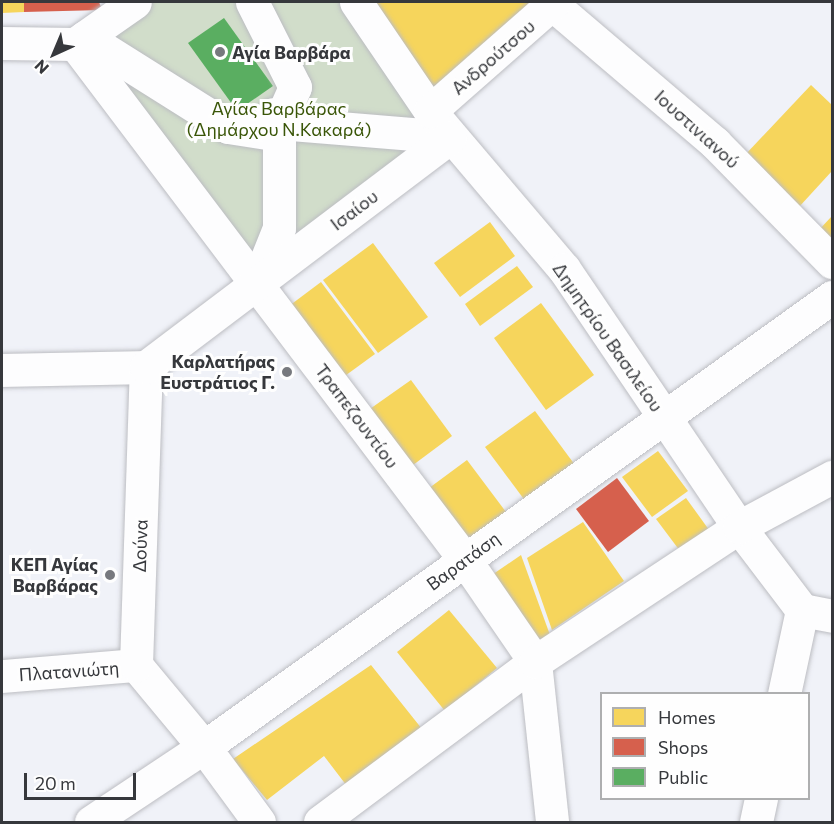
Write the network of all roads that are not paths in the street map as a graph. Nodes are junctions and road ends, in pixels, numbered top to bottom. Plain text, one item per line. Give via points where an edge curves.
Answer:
1 (135, 2) edge
2 (252, 2) edge
3 (356, 2) edge
4 (554, 3) edge
5 (80, 41) junction
6 (2, 43) edge
7 (430, 111) junction
8 (275, 121) junction
9 (450, 137) junction
10 (832, 262) edge
11 (257, 283) junction
12 (832, 297) edge
13 (146, 367) junction
14 (2, 370) edge
15 (664, 418) junction
16 (832, 477) edge
17 (739, 527) junction
18 (465, 560) junction
19 (817, 613) edge
20 (535, 662) junction
21 (136, 665) junction
22 (2, 676) edge
23 (784, 692) edge
24 (204, 747) junction
25 (761, 800) edge
26 (91, 822) edge
27 (259, 822) edge
28 (320, 822) edge
29 (552, 822) edge
30 (756, 822) edge

1 - 5 street
2 - 8 street via 295,87
3 - 7 street, Δημητρίου Βασιλείου
4 - 7 street, Ανδρούτσου
4 - 10 street, Ιουστινιανού via 716,143
5 - 6 street
5 - 8 street via 228,127
5 - 11 street, Τραπεζουντίου
7 - 9 street, Δημητρίου Βασιλείου
8 - 9 street
8 - 11 street via 279,228
9 - 11 street, Ισαίου
9 - 15 street, Δημητρίου Βασιλείου via 564,269
11 - 13 street
11 - 18 street, Τραπεζουντίου
12 - 15 street, Βαρατάση
13 - 14 street
13 - 21 street, Δούνα
15 - 17 street, Δημητρίου Βασιλείου
15 - 18 street, Βαρατάση
16 - 17 street
17 - 19 street, Δημητρίου Βασιλείου
17 - 20 street
18 - 20 street, Τραπεζουντίου
18 - 24 street, Βαρατάση
19 - 23 street, Δημητρίου Βασιλείου
20 - 28 street
20 - 29 street, Τραπεζουντίου
21 - 22 street, Πλατανιώτη
21 - 24 street
24 - 26 street, Βαρατάση
24 - 27 street
25 - 30 street

